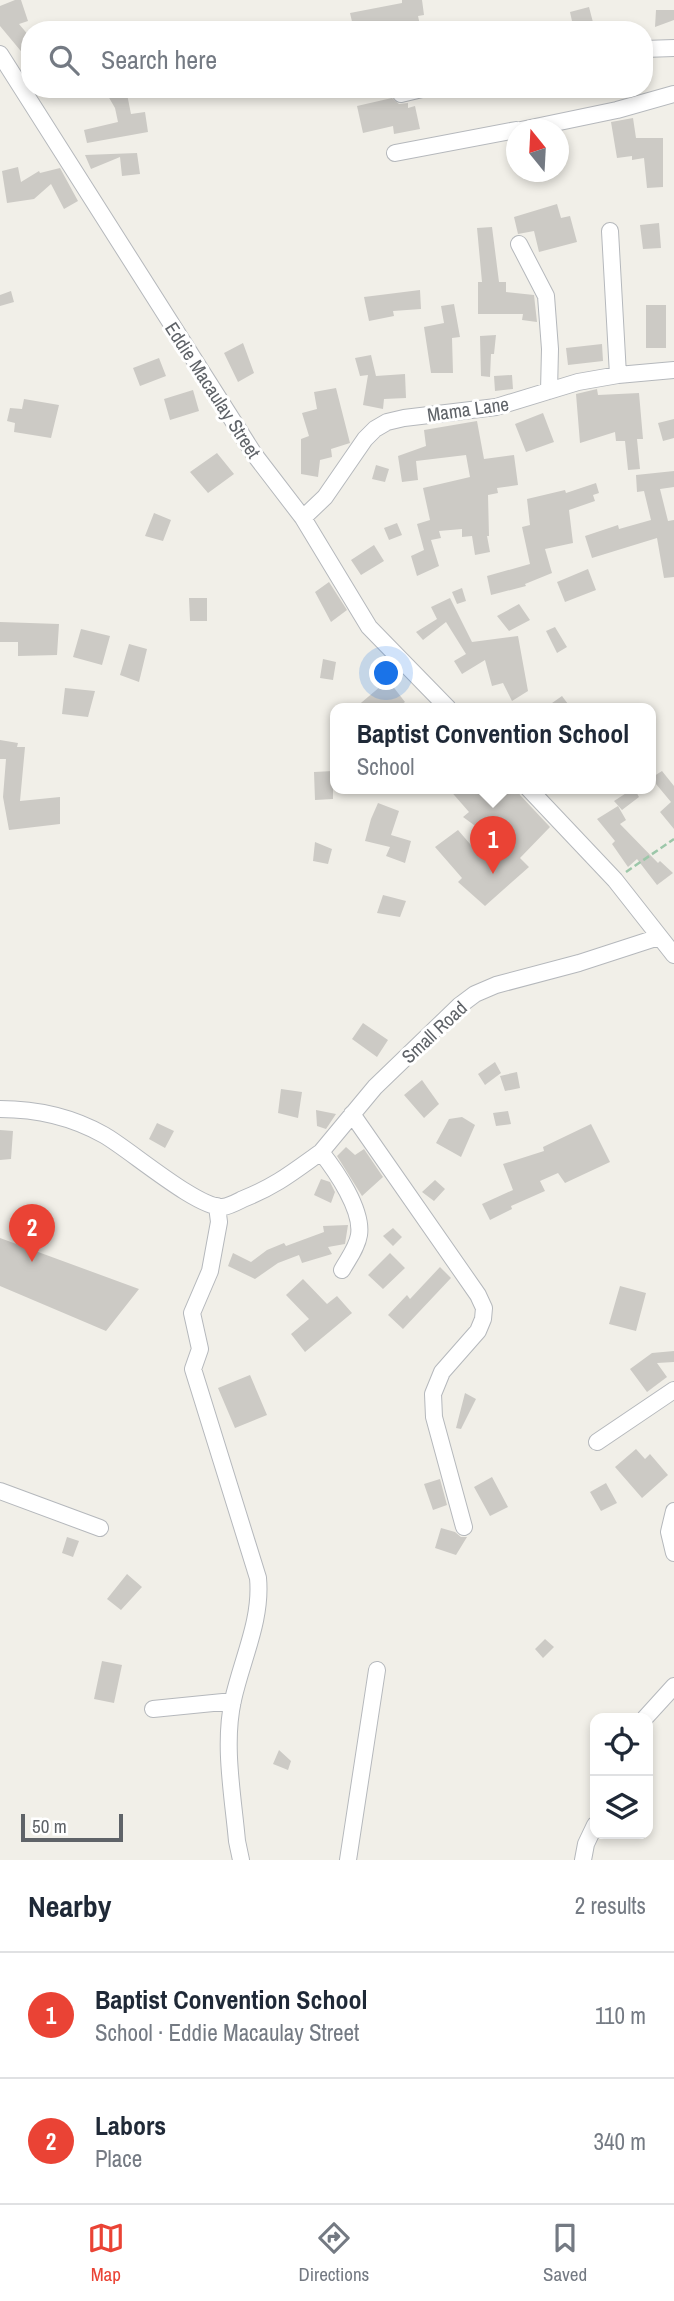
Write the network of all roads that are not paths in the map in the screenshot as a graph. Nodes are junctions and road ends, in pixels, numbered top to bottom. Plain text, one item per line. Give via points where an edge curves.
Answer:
1 (674, 47) edge
2 (653, 48) edge
3 (0, 54) edge
4 (21, 87) edge
5 (674, 94) edge
6 (28, 98) edge
7 (569, 120) edge
8 (506, 132) edge
9 (395, 153) dead end
10 (610, 231) dead end
11 (519, 244) dead end
12 (674, 370) edge
13 (618, 375) junction
14 (549, 391) junction
15 (303, 518) junction
16 (443, 703) edge
17 (534, 794) edge
18 (659, 937) junction
19 (674, 955) edge
20 (0, 1110) edge
21 (352, 1114) junction
22 (321, 1152) junction
23 (217, 1206) junction
24 (342, 1270) dead end
25 (674, 1390) edge
26 (597, 1442) dead end
27 (0, 1491) edge
28 (674, 1511) edge
29 (464, 1527) dead end
30 (100, 1528) dead end
31 (674, 1553) edge
32 (377, 1670) dead end
33 (674, 1686) edge
34 (233, 1701) junction
35 (153, 1709) dead end
36 (650, 1713) edge
37 (590, 1836) edge
38 (241, 1860) edge
39 (348, 1860) edge
40 (583, 1860) edge

1 - 2 street
3 - 4 street, Eddie Macaulay Street
5 - 7 street
6 - 15 street, Eddie Macaulay Street via 254,454
8 - 9 street
10 - 13 street
11 - 14 street via 546,296
12 - 13 street, Mama Lane
13 - 14 street, Mama Lane
14 - 15 street, Mama Lane via 496,407 387,422 365,439 325,498
15 - 16 street, Eddie Macaulay Street via 369,627
17 - 18 street via 615,880
18 - 19 street
18 - 21 street, Small Road via 475,994
20 - 23 street via 42,1112 78,1122 198,1199
21 - 22 street, Small Road
21 - 29 street via 484,1308 478,1331 442,1372 433,1394 434,1417
22 - 23 street, Small Road via 274,1186
22 - 24 street via 343,1185 360,1233
23 - 34 street via 219,1223 211,1271 192,1314 200,1349 193,1375 254,1560 260,1595
25 - 26 street
27 - 30 street
28 - 31 street via 669,1532
32 - 39 street
33 - 36 street
34 - 35 street
34 - 38 street via 230,1749
37 - 40 street

